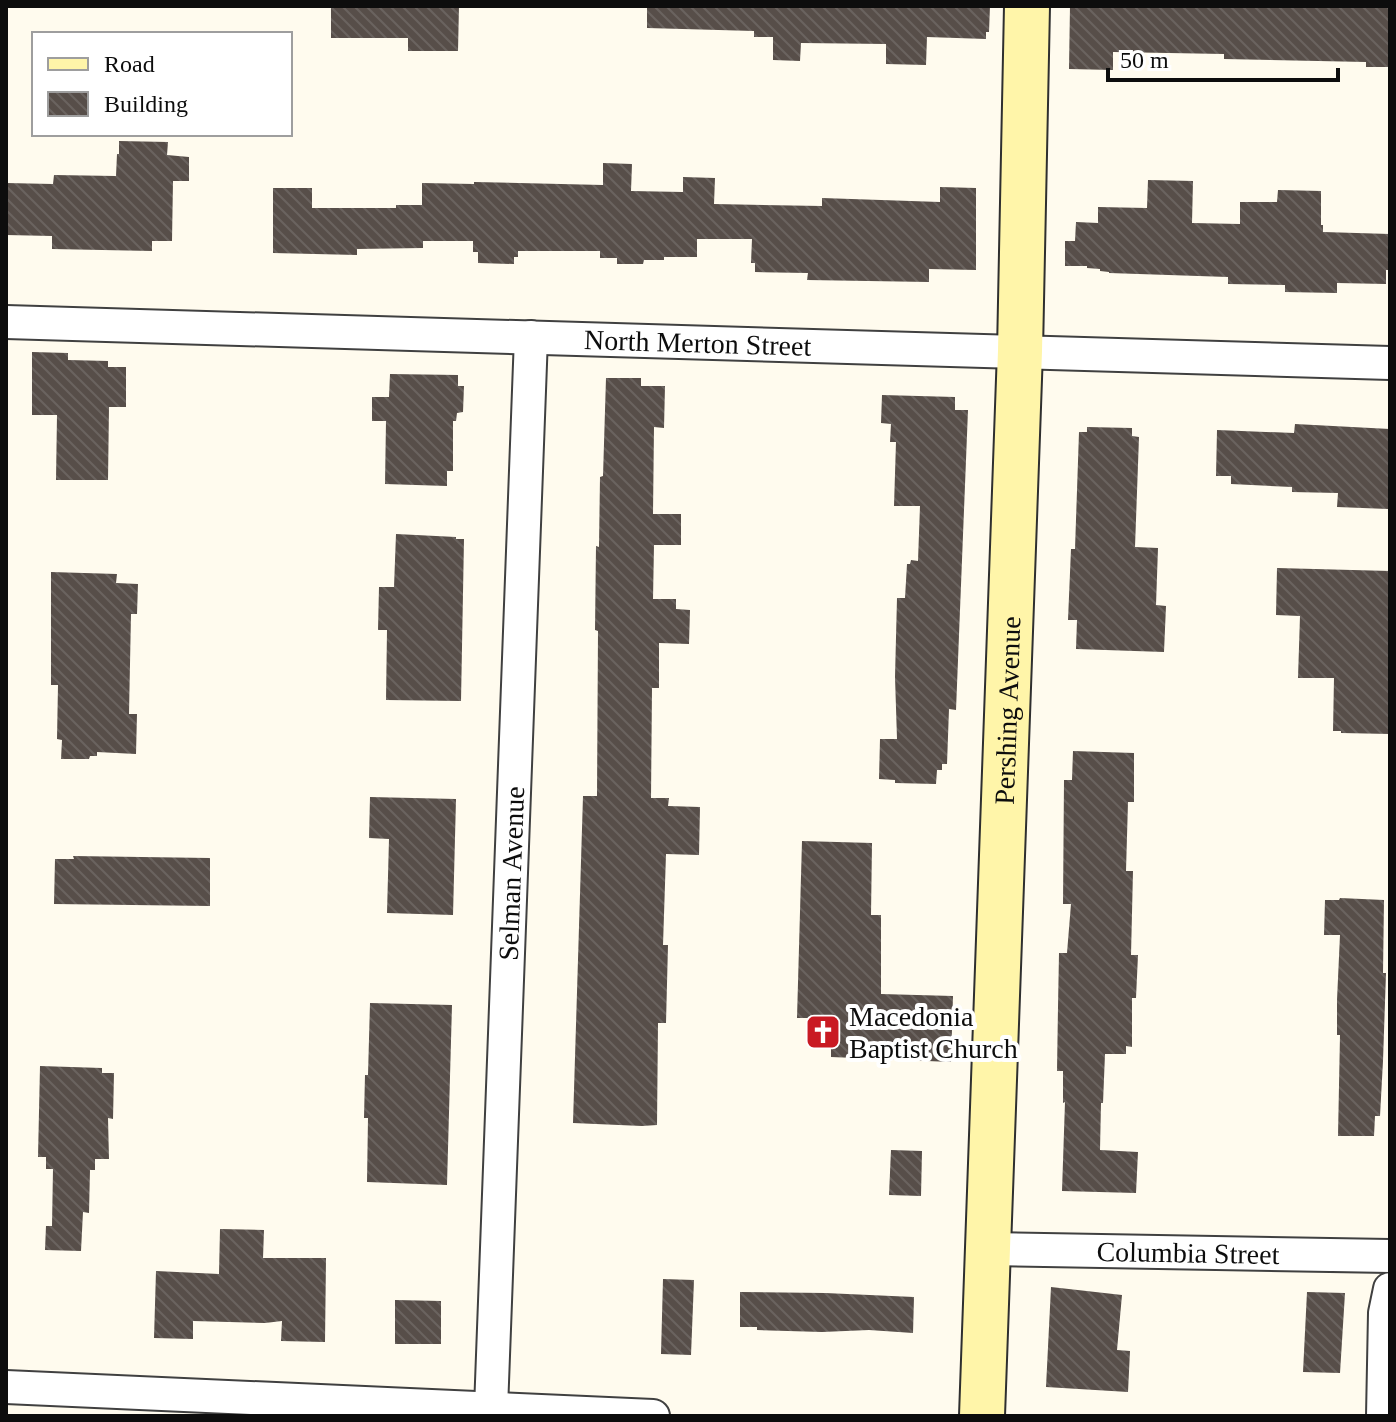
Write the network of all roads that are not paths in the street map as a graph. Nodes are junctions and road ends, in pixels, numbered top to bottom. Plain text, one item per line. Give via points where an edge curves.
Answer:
1 (1027, 6) edge
2 (6, 322) edge
3 (531, 337) junction
4 (1020, 351) junction
5 (1390, 363) edge
6 (988, 1249) junction
7 (1390, 1256) edge
8 (1390, 1289) edge
9 (6, 1387) edge
10 (163, 1405) edge
11 (491, 1409) junction
12 (582, 1414) edge
13 (653, 1416) edge
14 (982, 1416) edge
15 (1383, 1416) edge

1 - 4 street, Pershing Avenue
2 - 3 street, North Merton Street
3 - 4 street, North Merton Street
3 - 11 street, Selman Avenue
4 - 5 street, North Merton Street
4 - 6 street, Pershing Avenue
6 - 7 street, Columbia Street
6 - 14 street, Pershing Avenue
8 - 15 street
9 - 10 street
10 - 11 street
11 - 12 street
12 - 13 street

